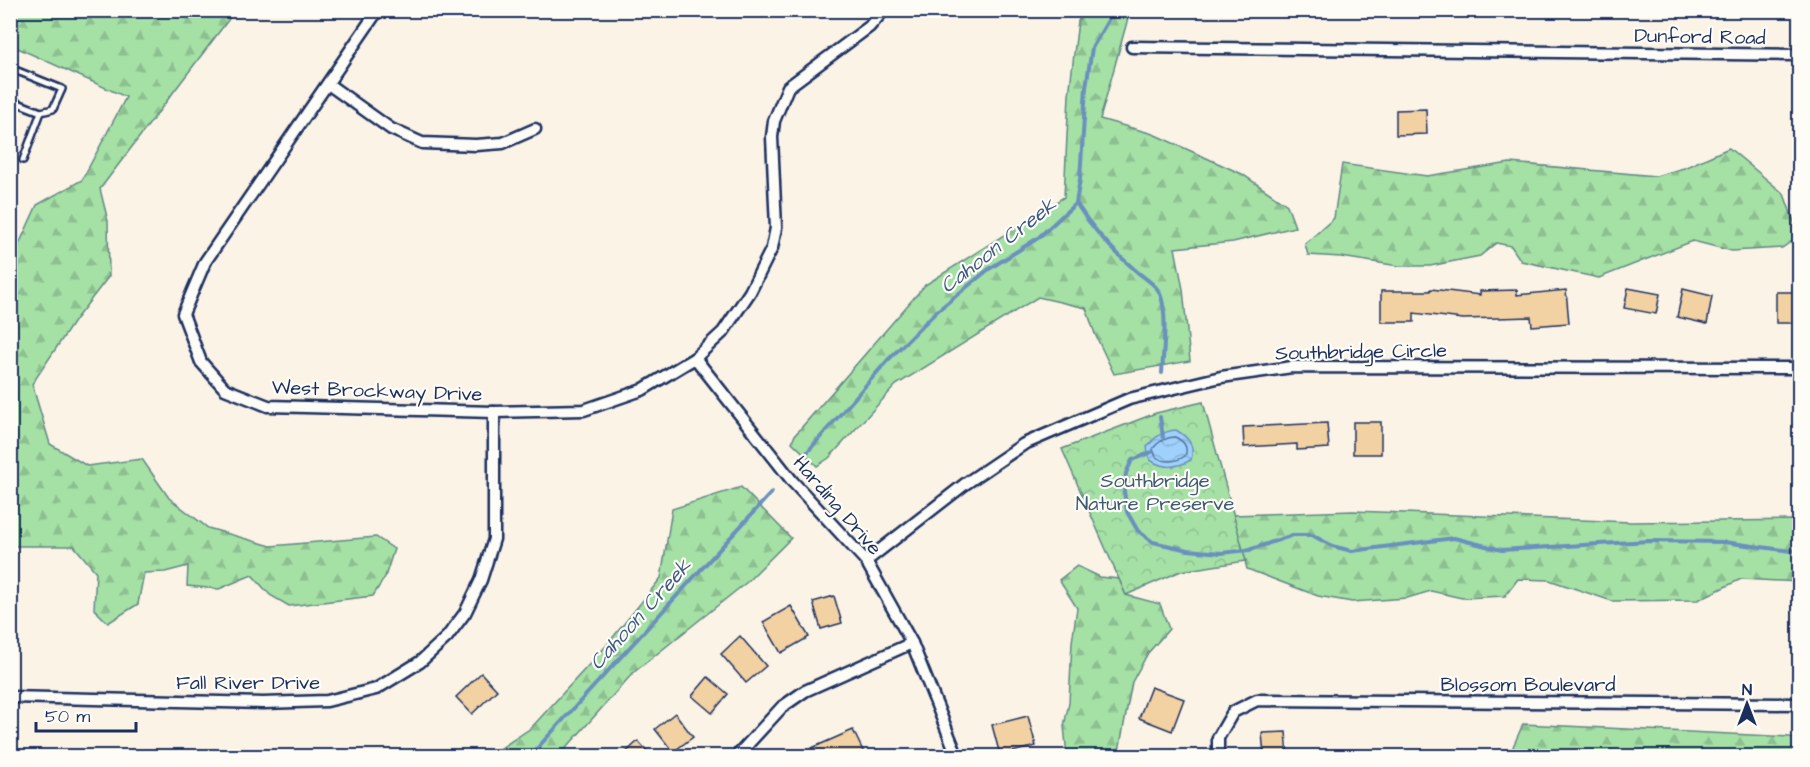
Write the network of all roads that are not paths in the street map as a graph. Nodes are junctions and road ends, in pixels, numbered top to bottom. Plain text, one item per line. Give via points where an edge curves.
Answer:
1 (378, 10) edge
2 (884, 10) edge
3 (1132, 47) dead end
4 (1800, 55) edge
5 (10, 68) edge
6 (328, 84) junction
7 (10, 100) edge
8 (41, 112) junction
9 (535, 129) dead end
10 (23, 160) dead end
11 (695, 358) junction
12 (1800, 368) edge
13 (494, 412) junction
14 (866, 561) junction
15 (912, 643) junction
16 (10, 697) edge
17 (1800, 704) edge
18 (737, 756) edge
19 (955, 756) edge
20 (1218, 756) edge

1 - 6 street, West Brockway Drive
2 - 11 street, West Brockway Drive via 869,27 788,87 772,137 776,228 772,248 750,292 723,332
3 - 4 street, Dunford Road
5 - 8 lane via 62,89 53,109
6 - 9 street via 391,129 422,143 503,143
6 - 13 street, West Brockway Drive via 205,262 183,314 201,362 225,389 268,406
7 - 8 lane
8 - 10 lane
11 - 13 street, West Brockway Drive via 642,390 584,410
11 - 14 street, Harding Drive via 793,483
12 - 14 street, Southbridge Circle via 1292,367 1221,377 1129,399 1024,444
13 - 16 street, Fall River Drive via 494,539 481,580 465,613 447,637 420,662 376,689 327,701 263,703
14 - 15 street, Harding Drive
15 - 18 street via 806,691 782,707
15 - 19 street, Harding Drive
17 - 20 street, Blossom Boulevard via 1257,700 1233,712 1218,738

